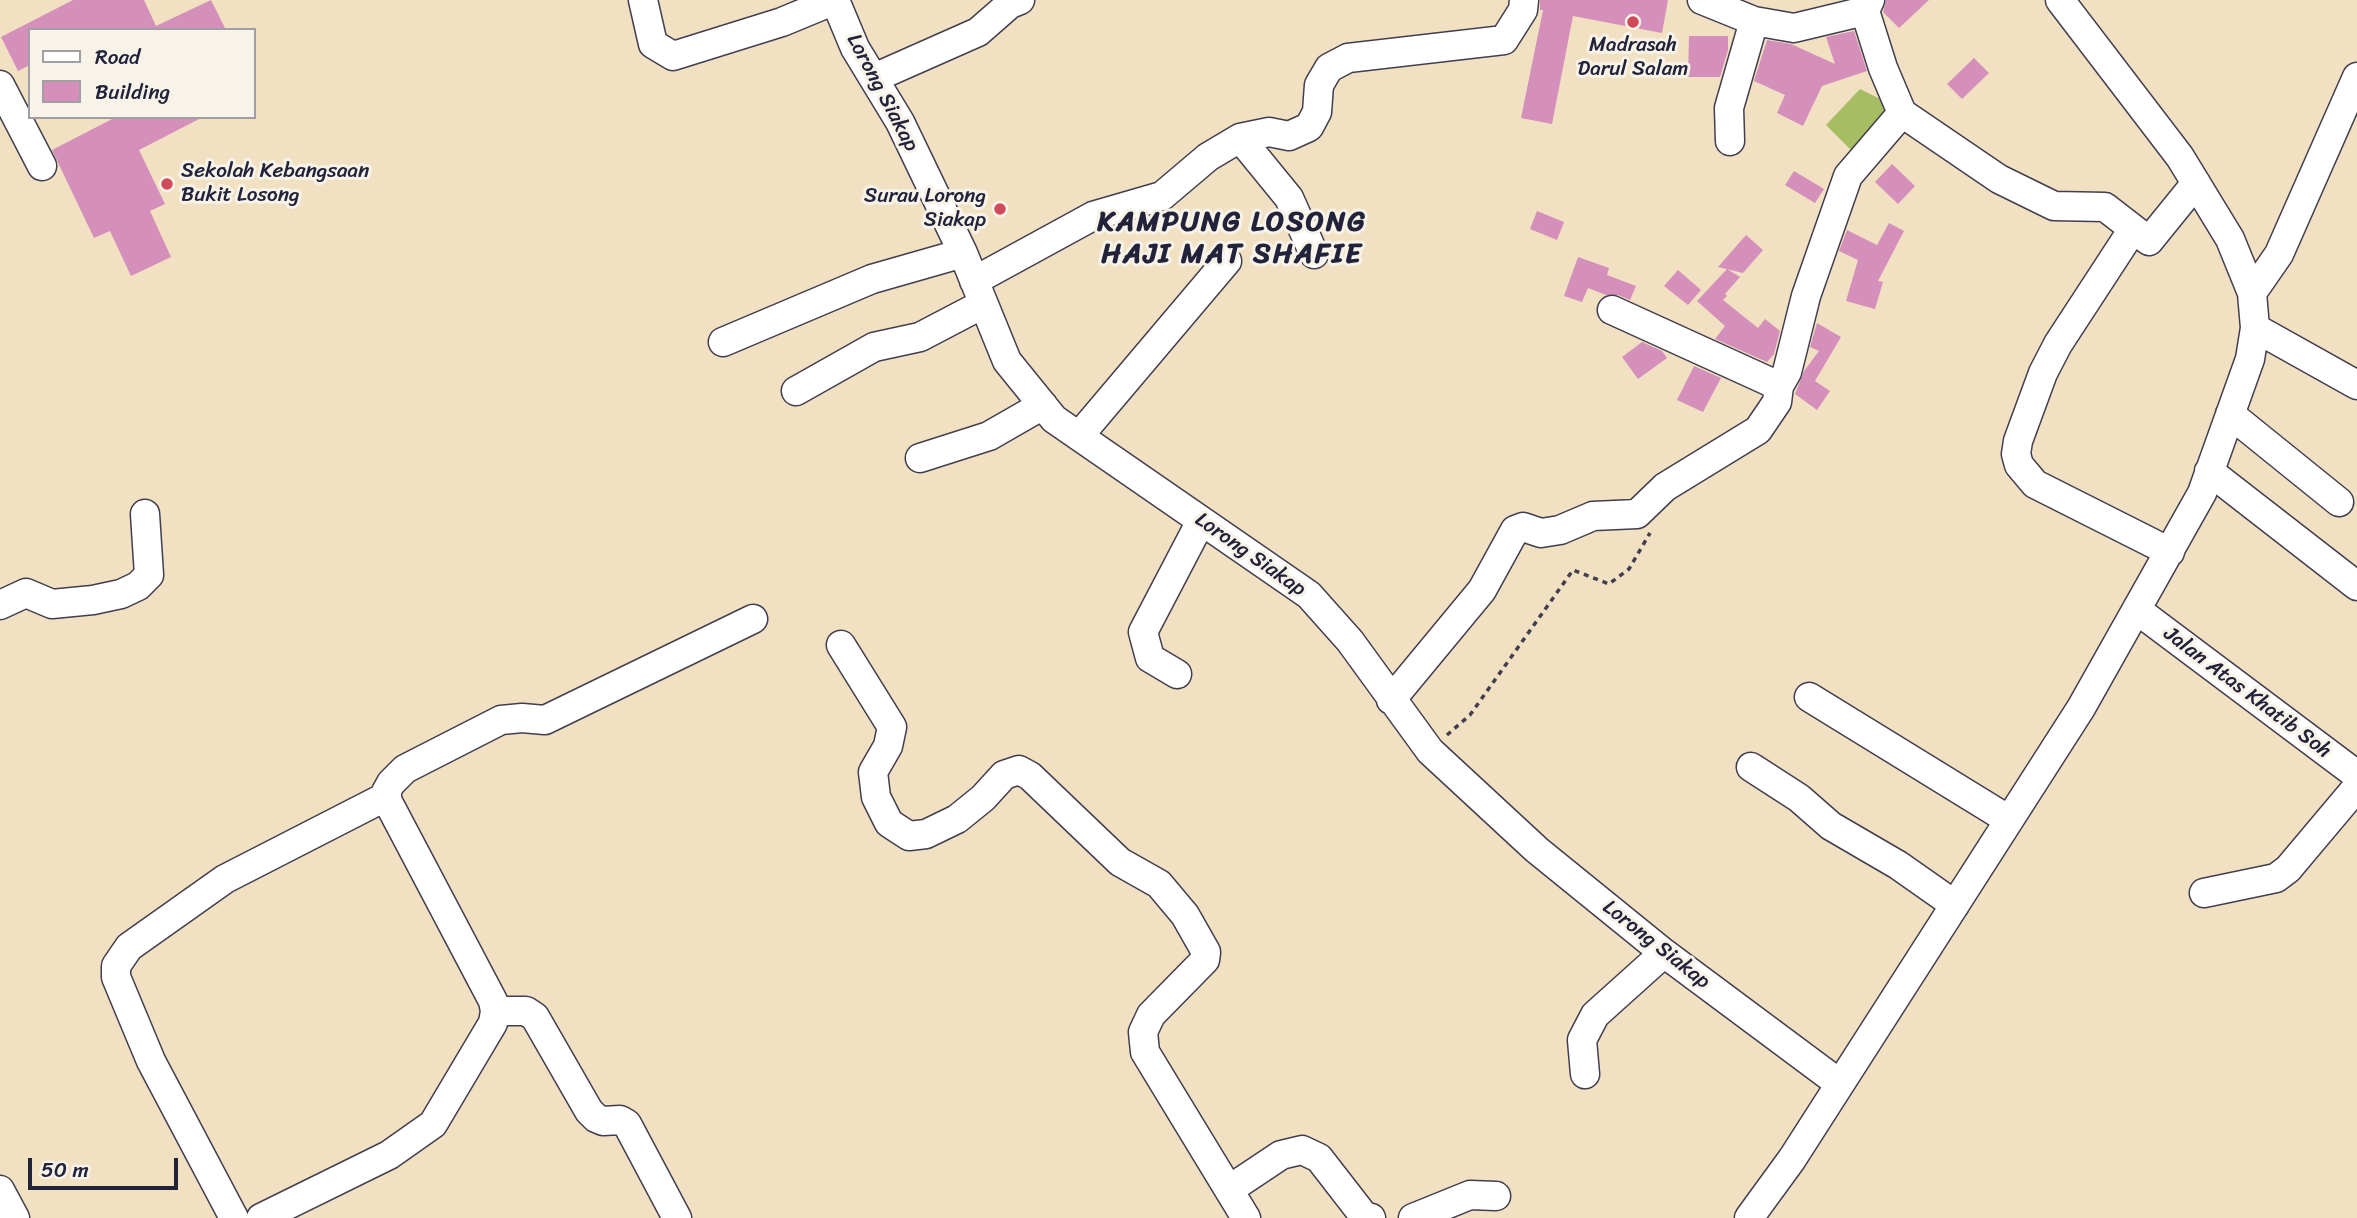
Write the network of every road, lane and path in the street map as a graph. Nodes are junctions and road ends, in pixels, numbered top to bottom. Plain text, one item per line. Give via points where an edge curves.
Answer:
1 (643, 0) edge
2 (835, 0) edge
3 (1020, 0) edge
4 (1524, 0) edge
5 (1702, 0) edge
6 (2060, 0) edge
7 (1868, 5) edge
8 (1754, 21) junction
9 (2357, 77) edge
10 (874, 78) junction
11 (0, 85) edge
12 (1902, 113) junction
13 (2348, 127) edge
14 (1240, 138) junction
15 (1730, 141) dead end
16 (42, 166) dead end
17 (2196, 183) junction
18 (2133, 229) junction
19 (963, 253) junction
20 (1314, 254) dead end
21 (1227, 261) dead end
22 (978, 292) junction
23 (2252, 293) junction
24 (1612, 310) dead end
25 (2255, 328) junction
26 (723, 342) dead end
27 (2357, 384) edge
28 (1779, 386) junction
29 (796, 391) dead end
30 (1042, 405) junction
31 (2230, 414) junction
32 (1079, 436) junction
33 (920, 458) dead end
34 (2209, 471) junction
35 (2339, 502) dead end
36 (145, 514) dead end
37 (1201, 521) junction
38 (1652, 530) dead end
39 (2170, 552) junction
40 (2357, 586) edge
41 (0, 605) edge
42 (2137, 610) junction
43 (753, 620) dead end
44 (841, 645) dead end
45 (1177, 674) dead end
46 (1810, 697) dead end
47 (1391, 700) junction
48 (1430, 751) junction
49 (1751, 767) dead end
50 (2357, 775) edge
51 (2357, 788) edge
52 (387, 796) junction
53 (2009, 820) junction
54 (2204, 893) dead end
55 (1955, 905) junction
56 (1664, 953) junction
57 (495, 1011) junction
58 (1585, 1074) dead end
59 (1840, 1084) junction
60 (1230, 1189) junction
61 (0, 1190) edge
62 (1496, 1196) dead end
63 (15, 1218) edge
64 (234, 1218) edge
65 (261, 1218) edge
66 (677, 1218) edge
67 (1246, 1218) edge
68 (1371, 1218) edge
69 (1413, 1218) edge
70 (1749, 1218) edge

1 - 2 street via 653,44 673,56
2 - 10 street, Lorong Siakap via 855,48
3 - 10 street via 978,32
4 - 14 street via 1523,10 1504,40 1348,58 1329,68 1319,85 1317,111 1309,127 1289,135 1269,132
5 - 8 street
6 - 17 street
7 - 8 street via 1794,28
7 - 12 street via 1883,68
8 - 15 street via 1729,108
9 - 13 street
10 - 19 street, Lorong Siakap
11 - 16 street
12 - 18 street via 1999,179 2054,206 2105,207
12 - 28 street via 1848,176
13 - 23 street via 2279,254
14 - 20 street via 1289,198
14 - 22 street via 1208,157 1161,196 1093,216
17 - 18 street via 2149,241
17 - 23 street via 2230,239
18 - 39 street via 2043,373 2017,454 2019,465 2035,484
19 - 22 street, Lorong Siakap
19 - 26 street via 872,279
21 - 32 street
22 - 29 street via 920,337 874,347
22 - 30 street, Lorong Siakap via 1007,361
23 - 25 street
24 - 28 street
25 - 27 street
25 - 31 street via 2250,359
28 - 47 street via 1777,402 1758,430 1665,487 1637,514 1593,516 1541,533 1523,527 1515,530 1482,590
30 - 32 street, Lorong Siakap
30 - 33 street via 989,436
31 - 34 street
31 - 35 street
32 - 37 street, Lorong Siakap
34 - 39 street
34 - 40 street
36 - 41 street via 149,575 138,586 93,600 52,604 26,593
37 - 45 street via 1143,632 1150,658
37 - 47 street, Lorong Siakap via 1309,595 1350,641
38 - 48 path via 1629,569 1609,584 1573,570 1470,715
39 - 42 street
42 - 50 street, Jalan Atas Khatib Soh
42 - 53 street
43 - 52 street via 545,720 501,720 405,769 391,783
44 - 60 street via 892,727 888,746 873,772 876,797 890,823 909,836 926,834 957,819 1004,775 1019,770 1120,862 1159,884 1185,915 1206,952 1205,960 1151,1015 1143,1032 1145,1052
46 - 53 street
47 - 48 street, Lorong Siakap
48 - 56 street, Lorong Siakap via 1537,850
49 - 55 street via 1831,826
51 - 54 street via 2276,878
52 - 57 street
52 - 64 street via 225,879 130,947 116,966 116,978 155,1069
53 - 55 street
55 - 59 street
56 - 58 street via 1595,1015 1582,1040
56 - 59 street, Lorong Siakap
57 - 65 street via 493,1023 433,1124 389,1156
57 - 66 street via 526,1011 534,1017 596,1118 627,1124
59 - 70 street
60 - 67 street
60 - 68 street via 1281,1155 1302,1150 1319,1158 1364,1216
61 - 63 street
62 - 69 street via 1470,1195

